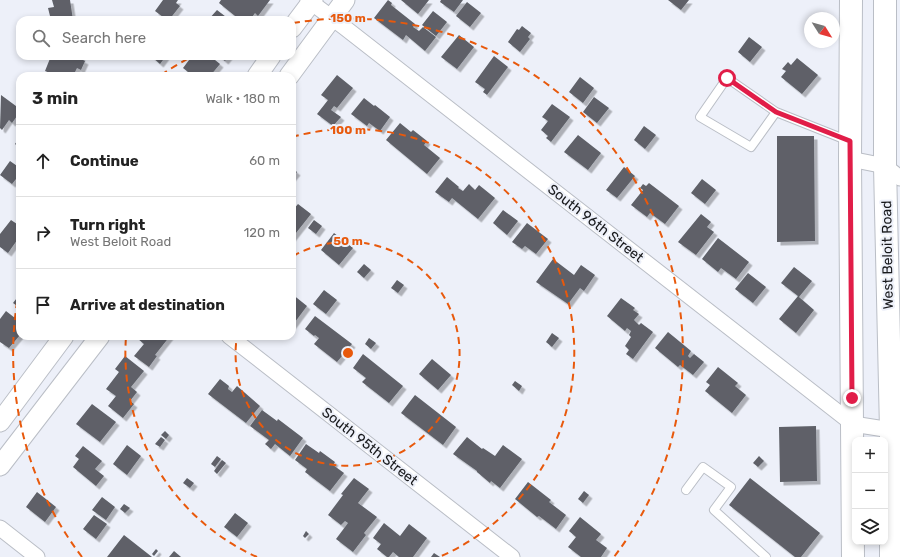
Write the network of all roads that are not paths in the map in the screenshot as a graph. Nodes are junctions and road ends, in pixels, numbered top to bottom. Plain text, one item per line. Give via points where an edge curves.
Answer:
1 (345, 0) edge
2 (851, 0) edge
3 (885, 0) edge
4 (311, 1) edge
5 (332, 17) junction
6 (296, 22) edge
7 (293, 72) edge
8 (776, 112) junction
9 (850, 150) junction
10 (892, 172) edge
11 (61, 340) edge
12 (97, 340) edge
13 (234, 340) edge
14 (0, 422) edge
15 (852, 424) junction
16 (891, 430) junction
17 (0, 466) edge
18 (686, 490) dead end
19 (896, 524) edge
20 (0, 528) edge
21 (37, 557) edge
22 (512, 557) edge
23 (766, 557) edge
24 (853, 557) edge
25 (891, 557) edge

1 - 5 street
2 - 9 main road
3 - 10 main road, West Beloit Road
4 - 5 street, South 96th Street
4 - 6 street
5 - 7 street
5 - 15 street, South 96th Street
8 - 8 lane via 727,78 700,117 751,147
8 - 9 lane
9 - 10 street
9 - 15 main road
10 - 16 main road, West Beloit Road
11 - 14 street
12 - 17 street
13 - 22 street, South 95th Street
15 - 16 street, South 96th Street
15 - 24 main road
16 - 19 main road, West Beloit Road
18 - 23 lane via 703,467 731,487 714,510
19 - 25 main road, West Beloit Road
20 - 21 street

